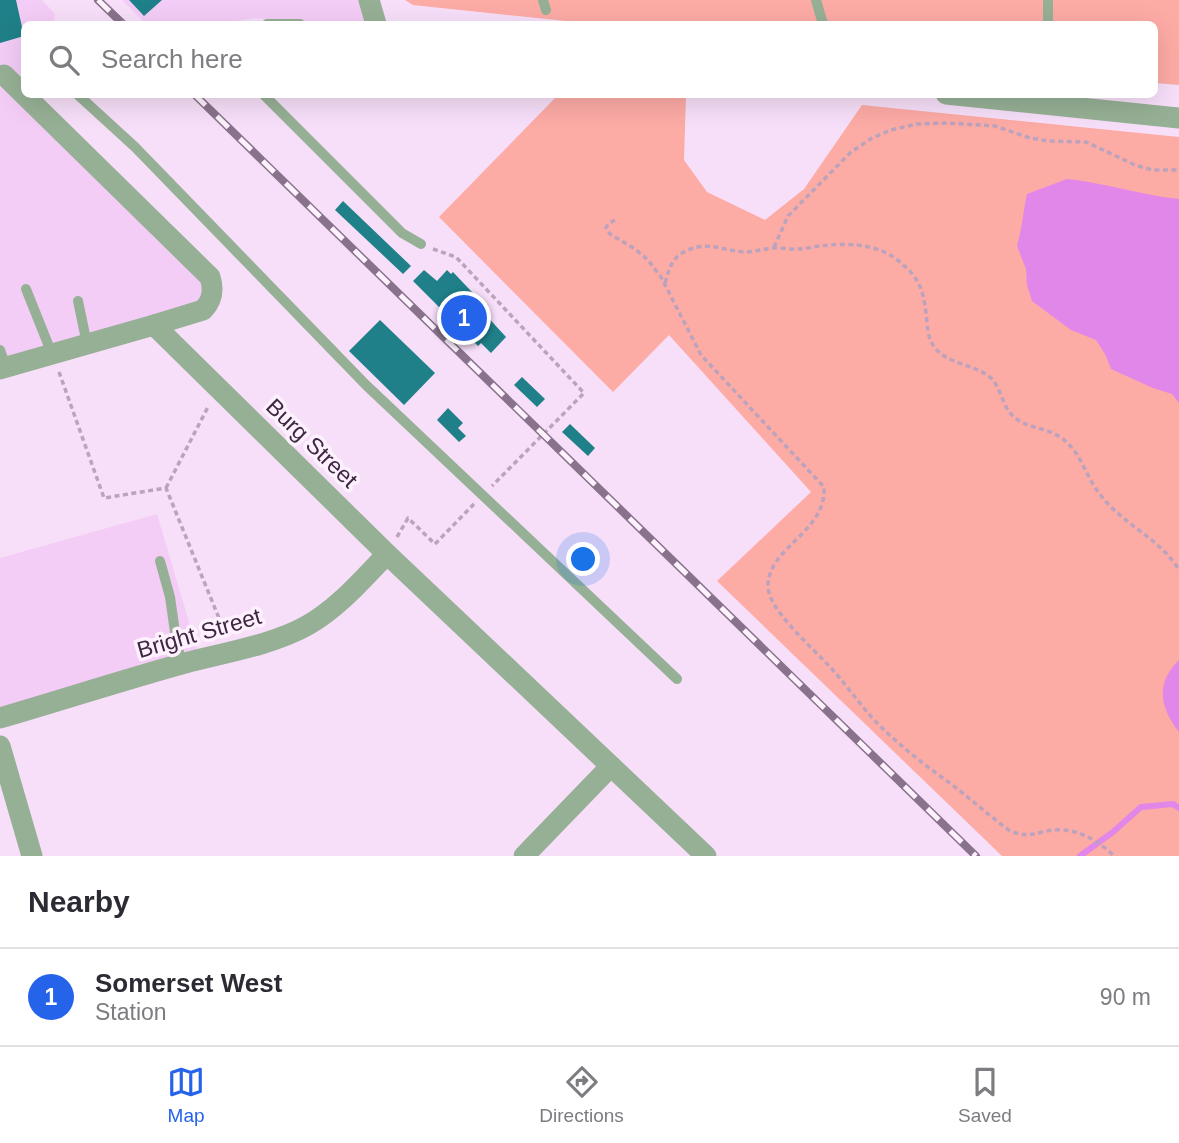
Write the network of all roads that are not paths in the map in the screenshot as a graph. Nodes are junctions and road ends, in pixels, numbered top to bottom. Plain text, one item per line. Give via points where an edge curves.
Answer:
1 (369, 0) edge
2 (816, 0) edge
3 (1048, 0) edge
4 (375, 21) edge
5 (822, 21) edge
6 (1048, 21) edge
7 (34, 98) edge
8 (81, 98) edge
9 (267, 98) edge
10 (985, 98) edge
11 (1179, 118) edge
12 (421, 244) road end
13 (26, 289) dead end
14 (78, 302) dead end
15 (155, 324) junction
16 (88, 344) junction
17 (52, 354) junction
18 (2, 362) edge
19 (387, 554) junction
20 (160, 561) dead end
21 (183, 664) junction
22 (677, 679) dead end
23 (0, 719) edge
24 (0, 746) edge
25 (611, 766) junction
26 (32, 856) edge
27 (524, 856) edge
28 (706, 856) edge

1 - 4 street
2 - 5 lane
3 - 6 lane
7 - 15 street via 210,277 213,292 202,310
8 - 22 lane via 135,147 366,385
9 - 12 lane via 402,233
10 - 11 street
13 - 17 lane
14 - 16 lane
15 - 16 street
15 - 19 street, Burg Street
16 - 17 street
17 - 18 street
19 - 21 street, Bright Street via 310,624
19 - 25 street, Burg Street
20 - 21 lane
21 - 23 street, Bright Street
24 - 26 street
25 - 27 street
25 - 28 street, Burg Street

